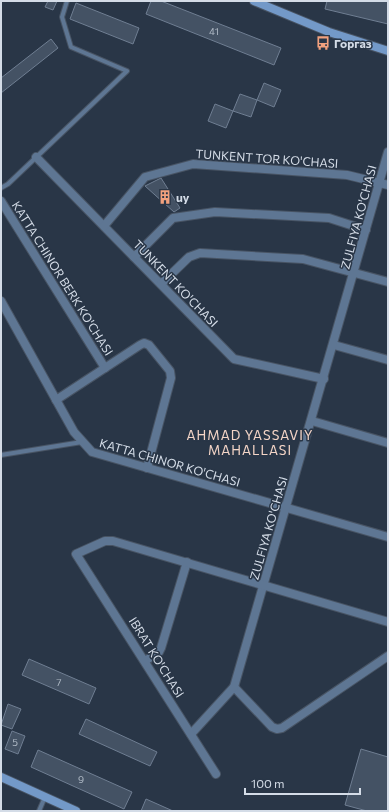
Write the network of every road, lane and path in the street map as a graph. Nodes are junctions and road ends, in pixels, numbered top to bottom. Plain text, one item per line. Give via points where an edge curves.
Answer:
1 (67, 1) edge
2 (254, 1) edge
3 (388, 51) edge
4 (388, 152) edge
5 (36, 157) junction
6 (379, 182) junction
7 (388, 185) edge
8 (1, 188) edge
9 (1, 201) edge
10 (104, 226) junction
11 (366, 230) junction
12 (134, 257) junction
13 (355, 272) junction
14 (388, 282) edge
15 (161, 284) junction
16 (1, 301) edge
17 (334, 345) junction
18 (388, 360) edge
19 (105, 368) junction
20 (324, 379) junction
21 (56, 400) junction
22 (312, 421) junction
23 (83, 441) junction
24 (388, 443) edge
25 (1, 455) edge
26 (147, 468) junction
27 (287, 508) junction
28 (388, 537) edge
29 (187, 562) junction
30 (264, 585) junction
31 (388, 622) edge
32 (388, 656) edge
33 (145, 661) junction
34 (234, 687) junction
35 (190, 734) junction
36 (216, 774) dead end
37 (1, 776) edge
38 (45, 796) junction
39 (73, 810) edge
40 (39, 811) edge

1 - 5 lane via 62,17 71,47 127,71
2 - 3 main road via 329,32
4 - 6 street, ZULFIYA KO'CHASI
5 - 8 lane
5 - 10 street, TUNKENT KO'CHASI
6 - 7 street, TUNKENT TOR KO'CHASI
6 - 10 street, TUNKENT TOR KO'CHASI via 347,175 193,164 145,177
6 - 11 street, ZULFIYA KO'CHASI
9 - 19 street, KATTA CHINOR BERK KO'CHASI
10 - 12 street, TUNKENT KO'CHASI
11 - 12 street via 329,218 215,212 173,218
11 - 13 street, ZULFIYA KO'CHASI
12 - 15 street, TUNKENT KO'CHASI
13 - 14 street
13 - 15 street via 303,259 200,253 189,257
13 - 17 street, ZULFIYA KO'CHASI
15 - 20 street, TUNKENT KO'CHASI via 234,359
16 - 21 street, KATTA CHINOR KO'CHASI
17 - 18 street
17 - 20 street, ZULFIYA KO'CHASI
19 - 21 street, KATTA CHINOR BERK KO'CHASI
19 - 26 street, KATTA CHINOR BERK KO'CHASI via 144,343 149,345 170,371 171,378
20 - 22 street, ZULFIYA KO'CHASI
21 - 23 street, KATTA CHINOR KO'CHASI via 74,432
22 - 24 street
22 - 27 street, ZULFIYA KO'CHASI
23 - 25 lane
23 - 26 street, KATTA CHINOR KO'CHASI via 92,452
26 - 27 street, KATTA CHINOR KO'CHASI
27 - 28 street, KATTA CHINOR KO'CHASI
27 - 30 street, ZULFIYA KO'CHASI
29 - 30 street
29 - 33 street via 162,648
29 - 33 street, IBRAT KO'CHASI via 113,542 105,542 76,554
30 - 31 street
30 - 34 street, ZULFIYA KO'CHASI
32 - 34 street via 282,728 272,727
33 - 35 street, IBRAT KO'CHASI
34 - 35 street, ZULFIYA KO'CHASI
35 - 36 street, IBRAT KO'CHASI
37 - 38 main road
38 - 39 main road
38 - 40 lane

